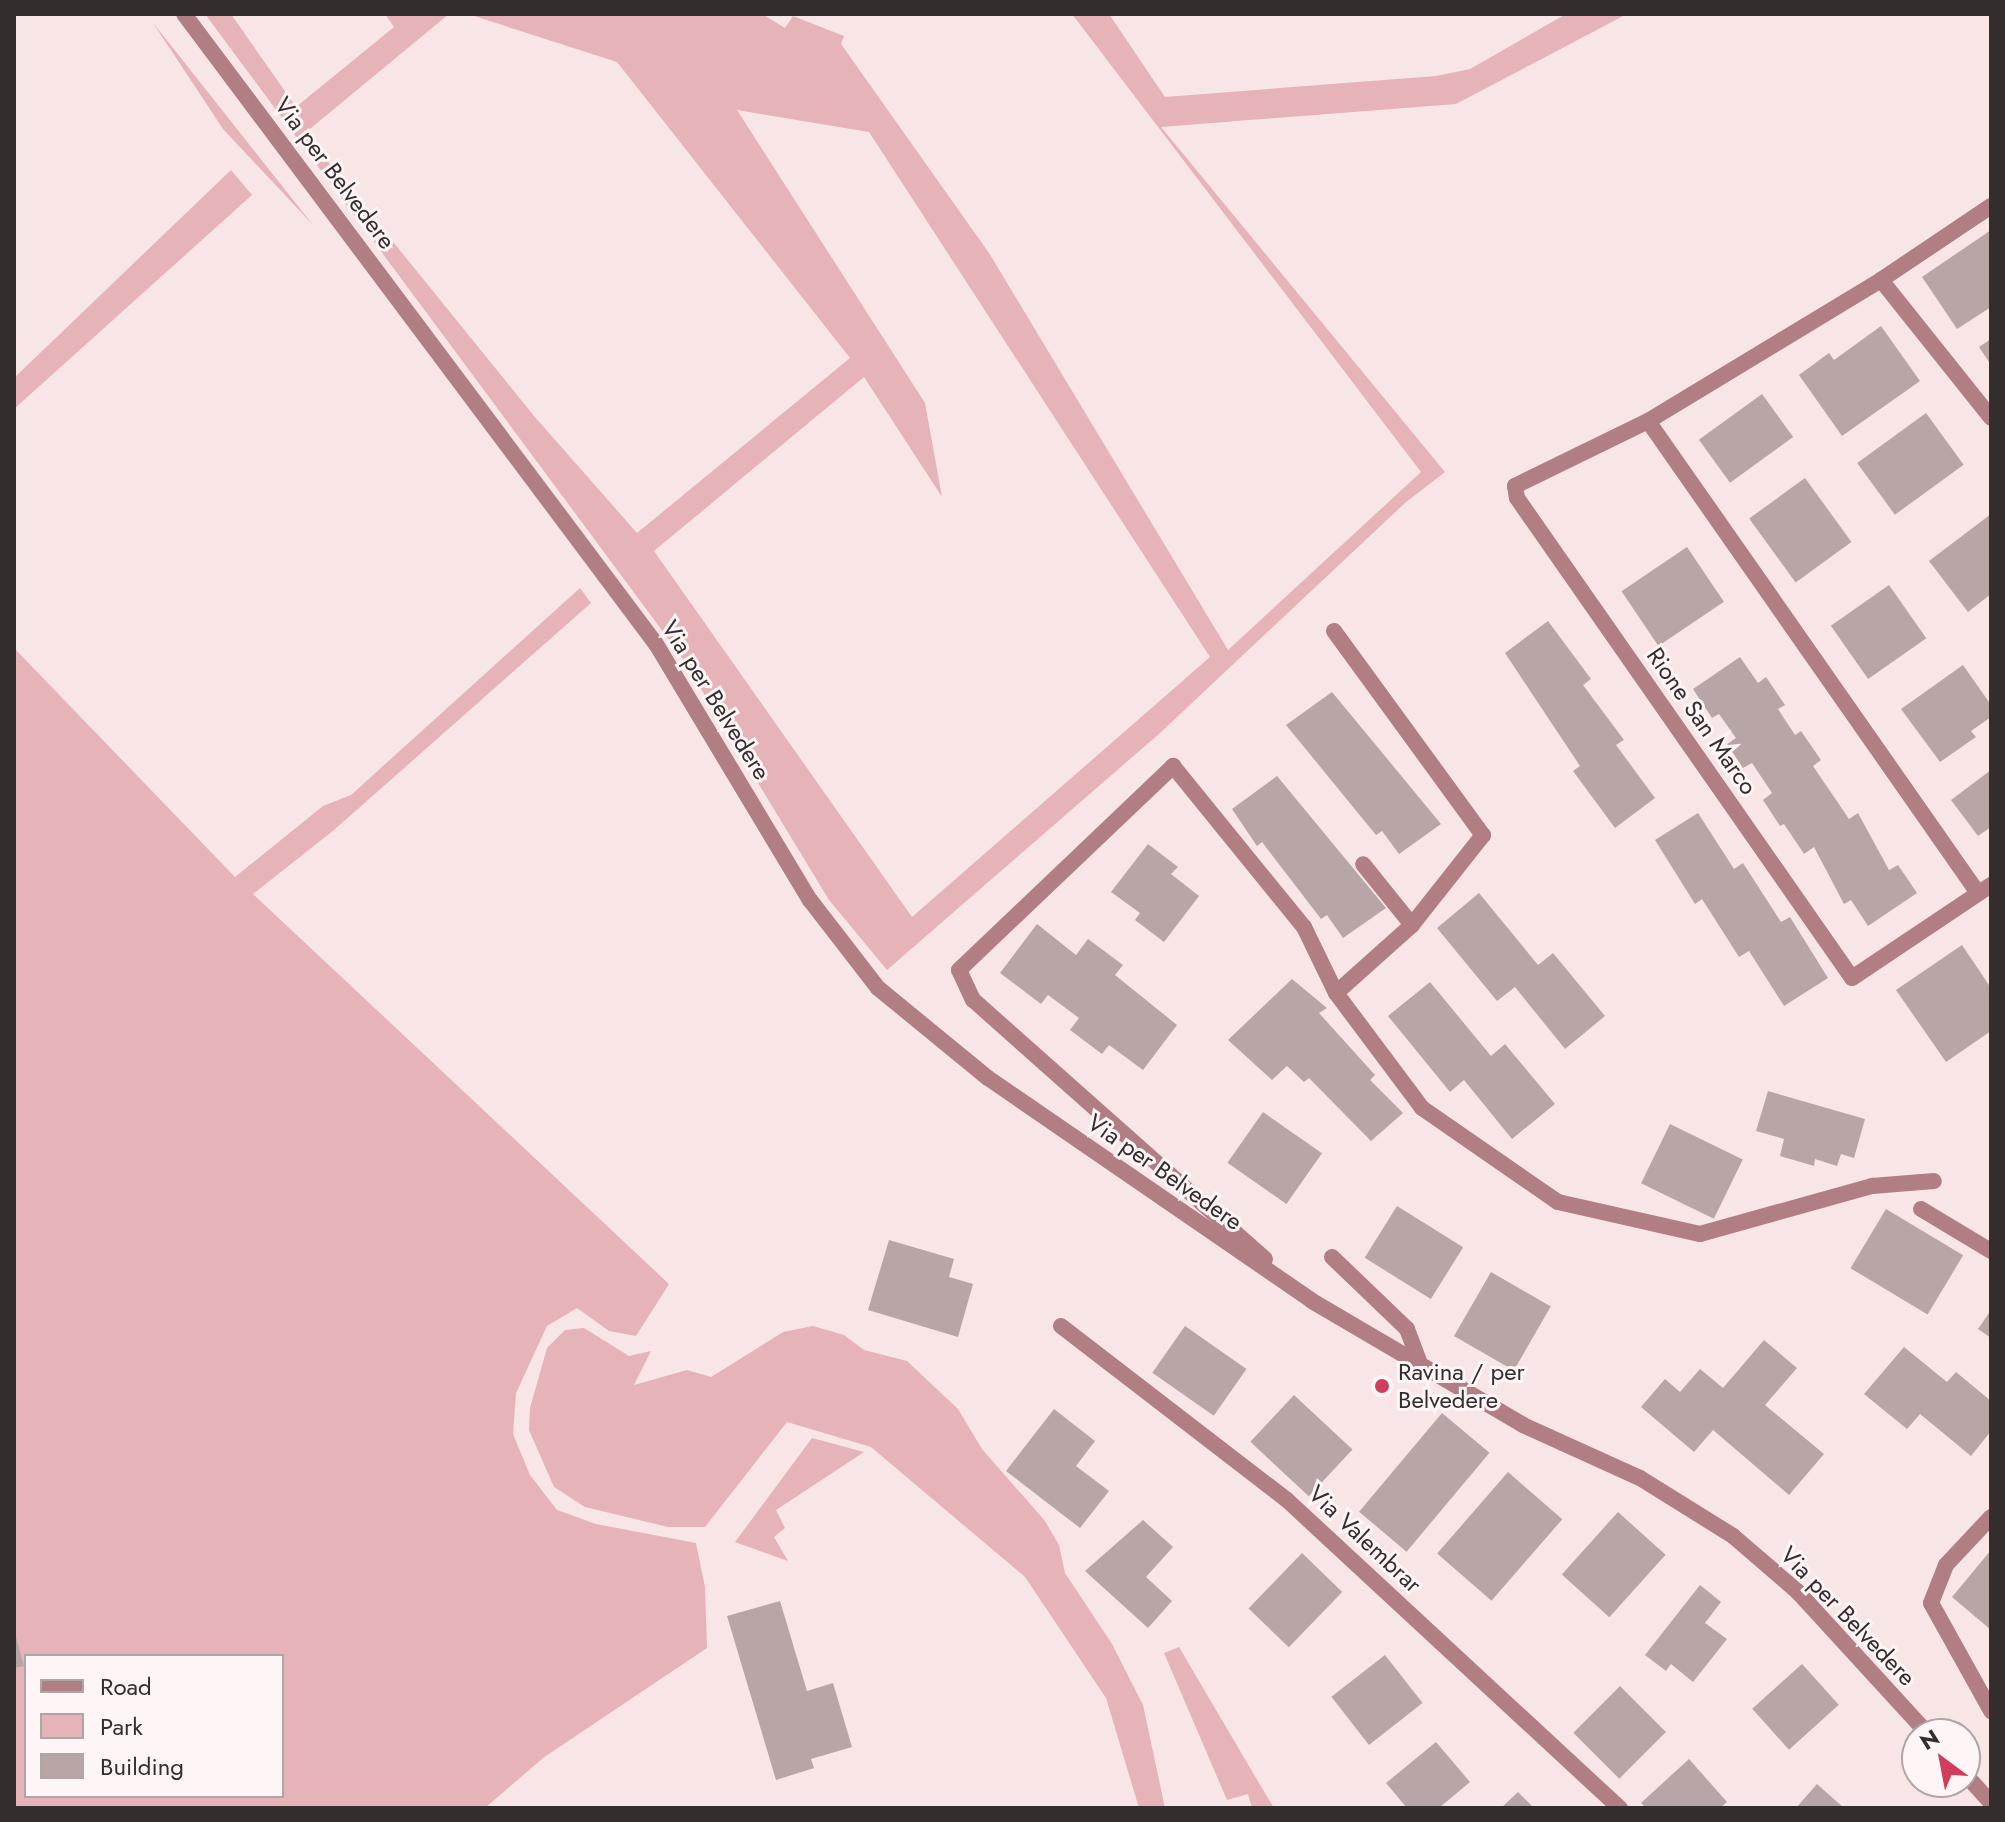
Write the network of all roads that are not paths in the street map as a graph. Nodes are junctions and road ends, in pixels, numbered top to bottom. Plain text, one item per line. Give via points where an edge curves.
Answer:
1 (184, 14) edge
2 (1991, 206) edge
3 (1881, 280) junction
4 (1991, 418) edge
5 (1648, 421) junction
6 (1334, 631) dead end
7 (1363, 864) dead end
8 (1985, 889) edge
9 (1412, 925) junction
10 (1336, 993) junction
11 (1934, 1181) dead end
12 (1921, 1209) dead end
13 (1991, 1251) edge
14 (1332, 1257) dead end
15 (1312, 1301) junction
16 (1061, 1326) dead end
17 (1422, 1369) junction
18 (1991, 1517) edge
19 (1991, 1711) edge
20 (1913, 1718) edge
21 (1620, 1808) edge

1 - 15 street, Via per Belvedere via 656,644 810,900 860,968 917,1023 988,1078
2 - 3 street, Rione San Marco
3 - 4 street
3 - 5 street, Rione San Marco
5 - 8 street, Rione San Marco
5 - 8 street, Rione San Marco via 1522,481 1515,486 1517,498 1852,978
6 - 9 street via 1483,835
7 - 9 street
9 - 10 street
10 - 11 street, Via per Belvedere via 1422,1108 1558,1202 1700,1234 1892,1184
10 - 15 street, Via per Belvedere via 1304,927 1173,766 959,970 973,1000
12 - 13 street
14 - 17 street via 1407,1329
15 - 17 street, Via per Belvedere
16 - 21 street, Via Valembrar via 1287,1500
17 - 20 street, Via per Belvedere via 1523,1425 1640,1478 1733,1536 1798,1592
18 - 19 street via 1946,1565 1931,1603

